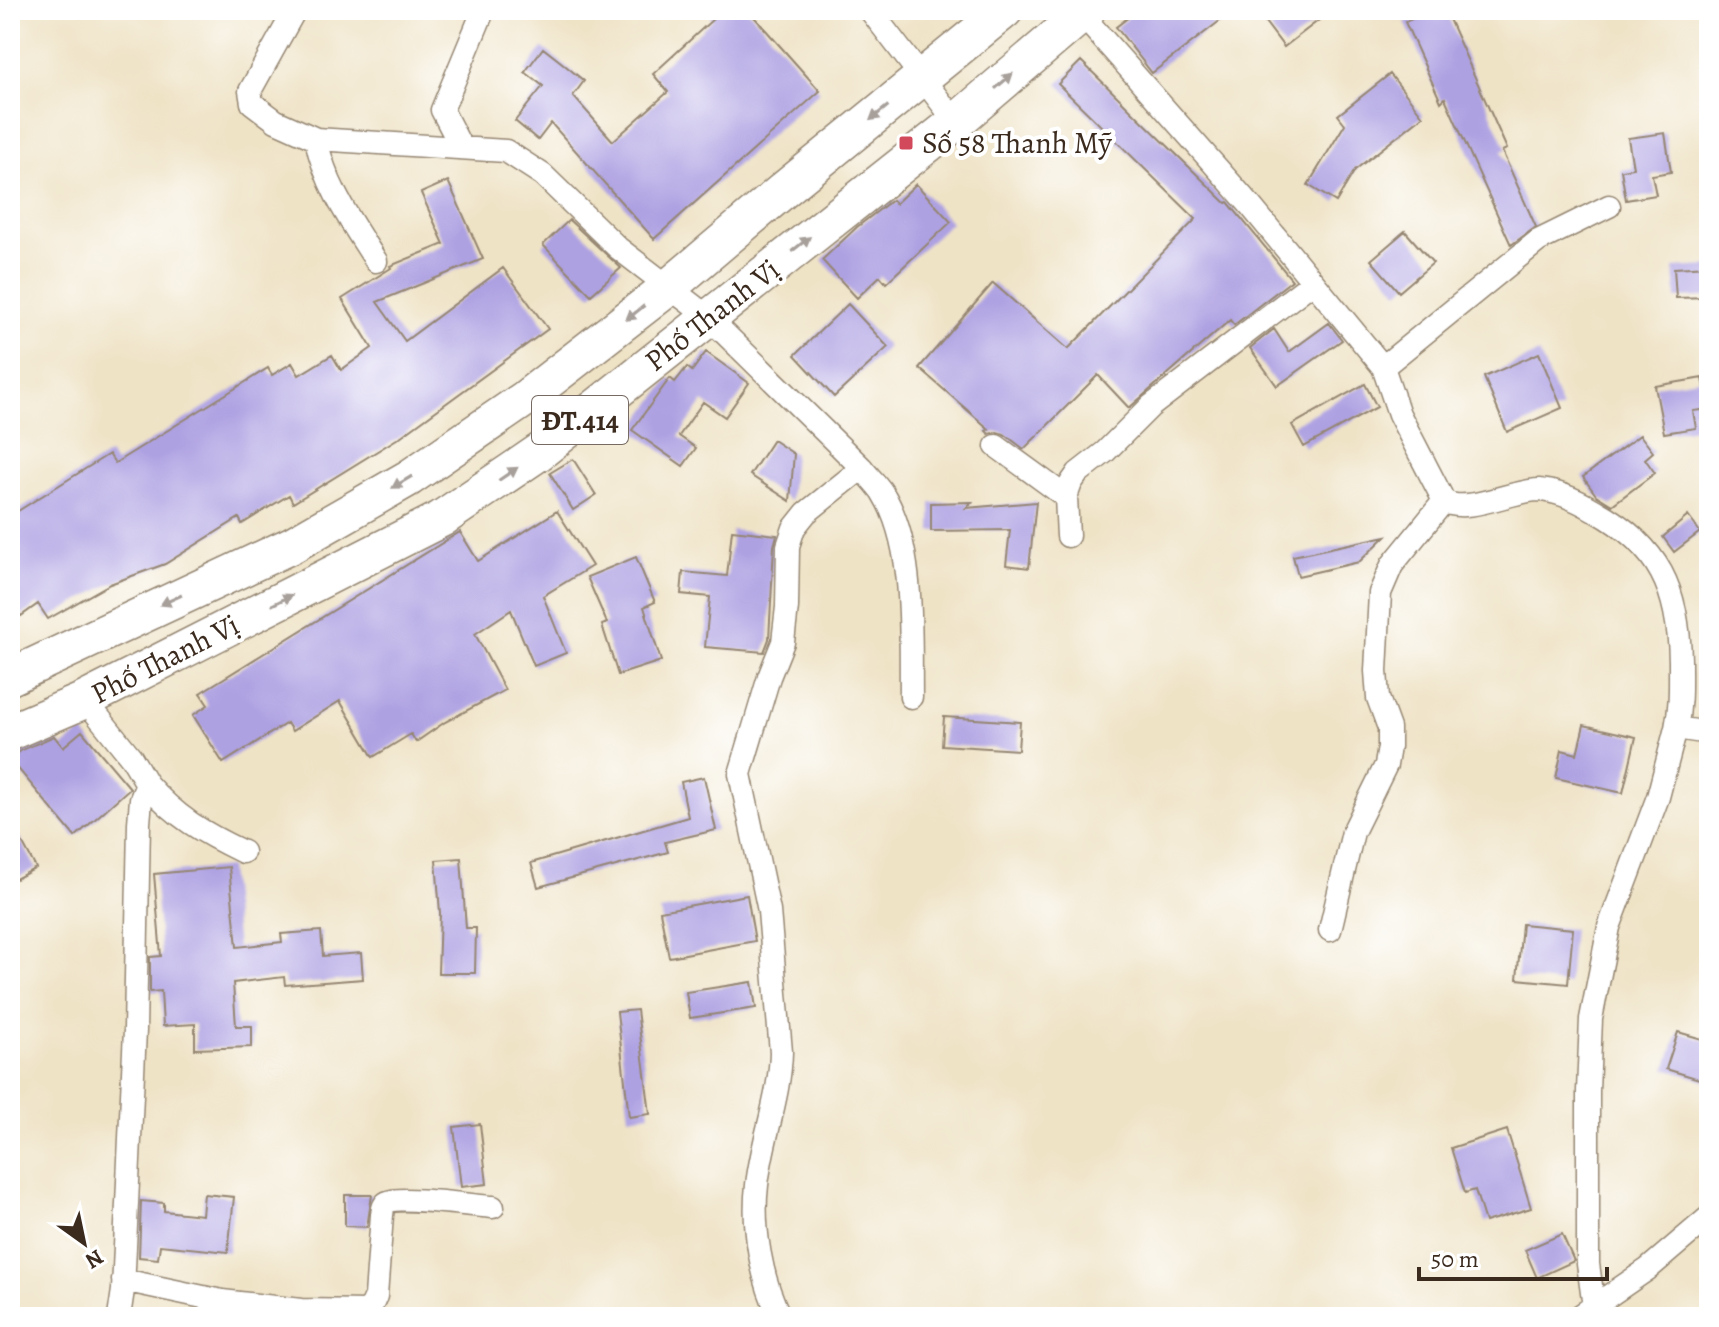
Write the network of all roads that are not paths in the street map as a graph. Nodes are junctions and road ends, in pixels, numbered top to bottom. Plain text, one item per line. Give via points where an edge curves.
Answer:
1 (295, 10) edge
2 (870, 10) edge
3 (1005, 10) edge
4 (1084, 12) edge
5 (481, 16) dead end
6 (923, 78) junction
7 (956, 122) junction
8 (316, 139) junction
9 (461, 147) junction
10 (1609, 206) dead end
11 (376, 261) dead end
12 (1313, 282) junction
13 (669, 287) junction
14 (708, 317) junction
15 (1383, 367) junction
16 (996, 446) dead end
17 (862, 468) junction
18 (1066, 497) junction
19 (1444, 501) junction
20 (1068, 536) dead end
21 (10, 677) edge
22 (911, 697) dead end
23 (85, 700) junction
24 (1676, 728) junction
25 (10, 732) edge
26 (1709, 733) edge
27 (147, 784) junction
28 (243, 852) dead end
29 (1330, 930) dead end
30 (493, 1207) dead end
31 (1709, 1217) edge
32 (123, 1280) junction
33 (1586, 1312) edge
34 (119, 1317) edge
35 (780, 1317) edge

1 - 8 street via 250,91 252,103 276,121
2 - 6 street
3 - 6 main road, Phố Thanh Vị
7 -> 4 main road, Phố Thanh Vị / ĐT.414
4 - 12 street
5 - 9 street via 442,110
6 - 7 street
6 -> 13 main road, Phố Thanh Vị
14 -> 7 main road, Phố Thanh Vị / ĐT.414
8 - 9 street
8 - 11 street via 331,188
9 - 13 street via 506,151 543,175 618,248
10 - 15 street via 1538,241
12 - 15 street
12 - 18 street via 1151,406 1078,473
13 - 14 street
13 -> 21 main road, Phố Thanh Vị via 526,398 409,478 292,545
14 - 17 street
23 -> 14 main road, Phố Thanh Vị / ĐT.414 via 441,519 541,451
15 - 19 street via 1399,414
16 - 18 street
17 - 22 street via 892,513 909,578
17 - 35 street via 794,528 788,546 783,642 740,774 769,911 781,1052 757,1185 764,1271
18 - 20 street
19 - 24 street via 1459,507 1541,490 1582,503 1634,535 1658,564 1676,609 1681,705
19 - 29 street via 1384,578 1380,593 1376,671 1389,747 1386,765 1353,832
23 - 25 main road, Phố Thanh Vị / ĐT.414
23 - 27 street
24 - 26 street
24 - 33 street via 1658,797 1609,927 1591,1019
27 - 28 street via 202,832
27 - 32 street via 139,823
30 - 32 street via 387,1203 376,1296 366,1311 222,1301
31 - 33 street
32 - 34 street

